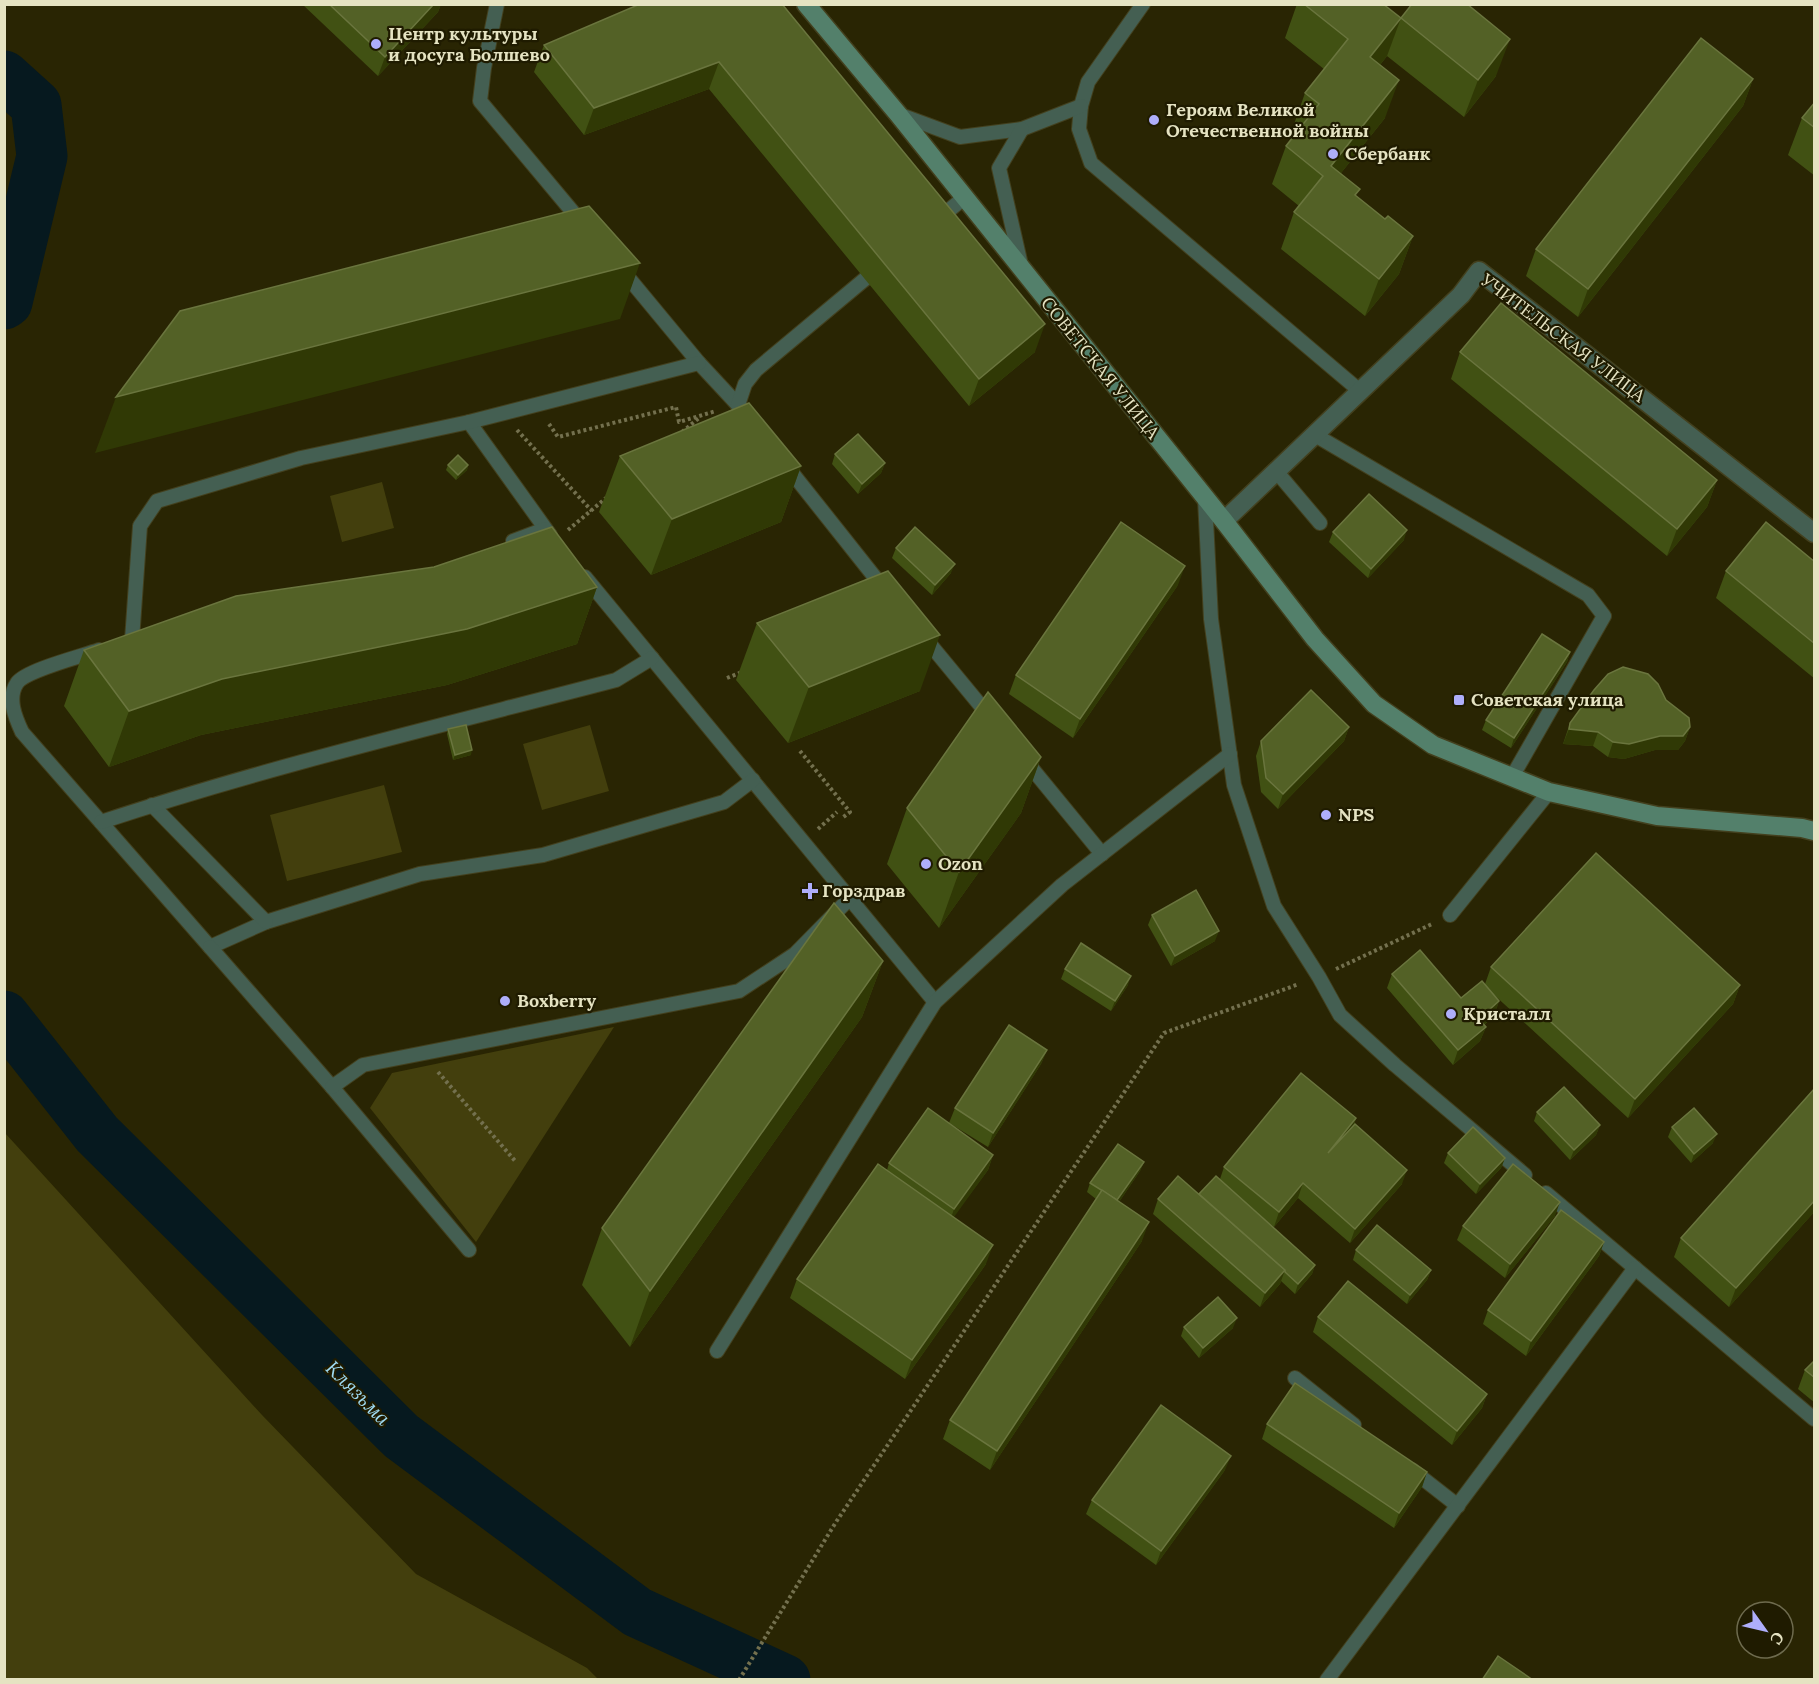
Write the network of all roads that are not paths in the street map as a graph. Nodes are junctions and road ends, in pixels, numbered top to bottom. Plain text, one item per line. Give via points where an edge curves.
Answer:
1 (497, 4) edge
2 (806, 4) edge
3 (1143, 4) edge
4 (1081, 106) junction
5 (898, 114) junction
6 (1022, 129) junction
7 (964, 197) junction
8 (923, 232) edge
9 (594, 237) edge
10 (890, 259) edge
11 (616, 264) edge
12 (1022, 269) junction
13 (699, 363) junction
14 (1360, 391) junction
15 (738, 405) junction
16 (469, 422) junction
17 (760, 432) edge
18 (1315, 435) junction
19 (774, 450) edge
20 (1276, 471) junction
21 (1205, 499) junction
22 (1224, 521) junction
23 (1320, 523) dead end
24 (545, 529) junction
25 (1815, 533) edge
26 (501, 545) edge
27 (559, 545) edge
28 (577, 568) edge
29 (891, 596) edge
30 (913, 624) edge
31 (652, 658) junction
32 (996, 725) edge
33 (1019, 753) edge
34 (1230, 754) junction
35 (1512, 777) junction
36 (753, 780) junction
37 (1549, 792) junction
38 (152, 805) junction
39 (101, 822) junction
40 (1815, 831) edge
41 (1102, 854) junction
42 (850, 898) junction
43 (1450, 915) road end
44 (266, 922) junction
45 (210, 947) junction
46 (935, 1002) junction
47 (332, 1087) junction
48 (469, 1250) dead end
49 (1635, 1268) junction
50 (717, 1351) dead end
51 (1295, 1378) dead end
52 (1815, 1419) edge
53 (1367, 1435) edge
54 (1403, 1463) edge
55 (1458, 1506) junction
56 (1327, 1680) edge

1 - 9 lane via 480,101
2 - 5 main road, СОВЕТСКАЯ УЛИЦА
3 - 4 lane via 1089,82
4 - 6 lane
4 - 14 lane via 1079,129 1091,163
5 - 6 lane via 960,137
5 - 7 main road, СОВЕТСКАЯ УЛИЦА
6 - 12 lane via 999,168
7 - 8 lane
7 - 12 main road, СОВЕТСКАЯ УЛИЦА
10 - 15 lane via 756,370 745,384
11 - 13 lane
12 - 21 main road, СОВЕТСКАЯ УЛИЦА
13 - 15 lane
13 - 16 lane
14 - 18 street, УЧИТЕЛЬСКАЯ УЛИЦА
14 - 25 street, УЧИТЕЛЬСКАЯ УЛИЦА via 1461,295 1479,271
15 - 17 lane
16 - 24 lane
16 - 39 lane via 301,458 157,501 140,526 127,641 28,674 17,683 12,699 22,732
18 - 20 street, УЧИТЕЛЬСКАЯ УЛИЦА
18 - 35 lane via 1588,595 1604,616
19 - 29 lane
20 - 22 street, УЧИТЕЛЬСКАЯ УЛИЦА
20 - 23 lane
21 - 22 main road, СОВЕТСКАЯ УЛИЦА
21 - 34 lane via 1211,619
22 - 35 main road, СОВЕТСКАЯ УЛИЦА via 1315,639 1374,704 1433,745
24 - 26 lane
24 - 27 lane
28 - 31 lane
30 - 32 lane
31 - 36 lane
31 - 38 lane via 616,680
33 - 41 lane
34 - 41 lane
34 - 49 lane via 1234,785 1274,906 1340,1015
35 - 37 main road, СОВЕТСКАЯ УЛИЦА
36 - 42 lane
36 - 44 lane via 724,802 543,855 420,874
37 - 40 main road, СОВЕТСКАЯ УЛИЦА via 1657,816
37 - 43 lane
38 - 39 lane
38 - 44 lane
39 - 45 lane
41 - 46 lane via 1062,885
42 - 46 lane
42 - 47 lane via 795,954 739,991 363,1065
44 - 45 lane
45 - 47 lane
46 - 50 lane
47 - 48 lane
49 - 52 lane
49 - 55 lane
51 - 53 lane
54 - 55 lane
55 - 56 lane

